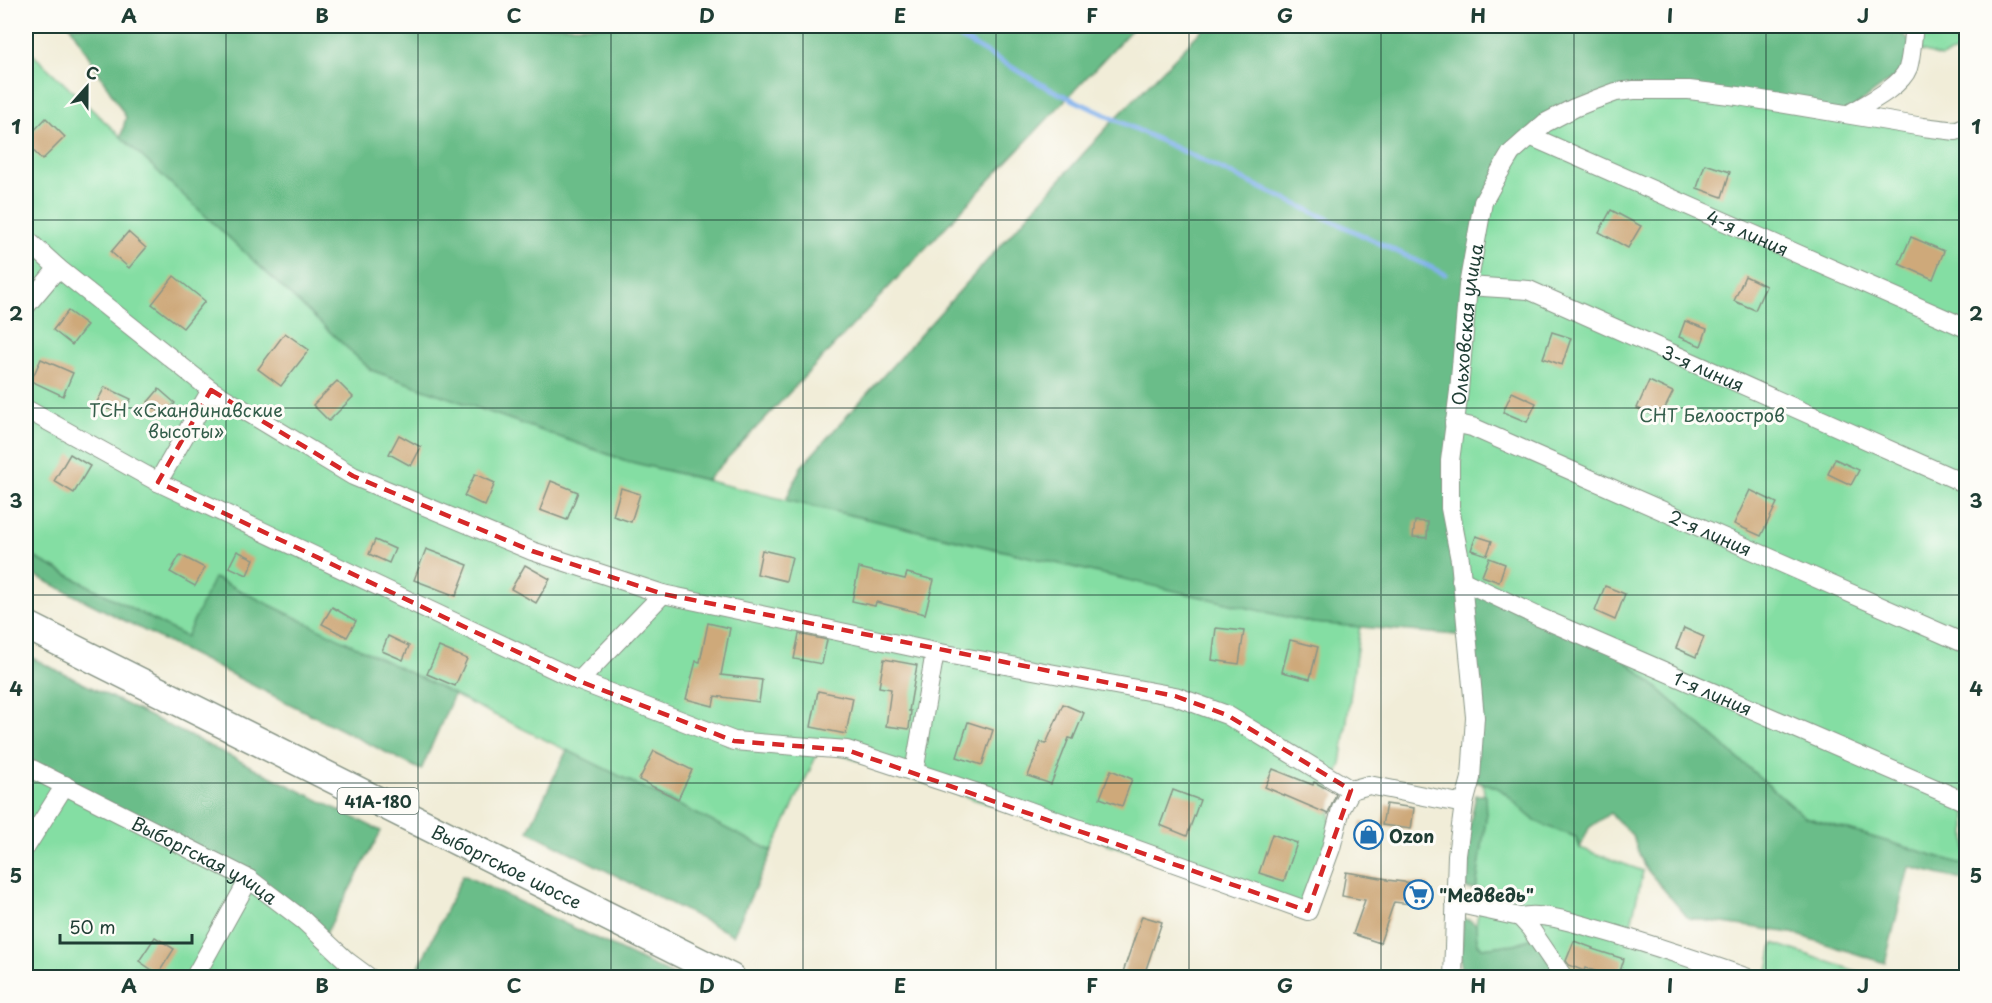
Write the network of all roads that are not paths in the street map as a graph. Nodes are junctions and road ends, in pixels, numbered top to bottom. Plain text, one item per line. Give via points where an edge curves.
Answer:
1 (1914, 26) edge
2 (1849, 114) junction
3 (1963, 133) edge
4 (1530, 136) junction
5 (26, 239) edge
6 (58, 268) junction
7 (1468, 286) junction
8 (26, 306) edge
9 (1966, 328) edge
10 (211, 390) junction
11 (26, 409) edge
12 (1454, 423) junction
13 (158, 482) junction
14 (1966, 484) edge
15 (1461, 580) junction
16 (663, 594) junction
17 (26, 625) edge
18 (1966, 644) edge
19 (935, 652) junction
20 (579, 681) junction
21 (26, 766) edge
22 (914, 772) junction
23 (65, 785) junction
24 (1351, 790) junction
25 (1966, 802) edge
26 (1464, 804) junction
27 (26, 847) edge
28 (249, 879) junction
29 (1455, 903) junction
30 (1520, 918) junction
31 (194, 978) edge
32 (370, 978) edge
33 (731, 978) edge
34 (1453, 978) edge
35 (1564, 978) edge
36 (1748, 978) edge

1 - 2 street via 1905,74 1891,88
2 - 3 street, Ольховская улица
2 - 4 street, Ольховская улица via 1689,90 1634,90 1616,92 1574,108
4 - 7 street, Ольховская улица via 1511,153 1483,202
4 - 9 street, 4-я линия
5 - 6 street
6 - 8 street
6 - 10 street
7 - 12 street, Ольховская улица
7 - 14 street, 3-я линия via 1529,290
10 - 13 street
10 - 16 street via 353,476 532,551
11 - 13 street
12 - 15 street, Ольховская улица via 1450,508
12 - 18 street, 2-я линия
13 - 20 street
15 - 25 street, 1-я линия
15 - 26 street, Ольховская улица via 1474,717 1472,776
16 - 19 street
16 - 20 street
17 - 33 main road, Выборгское шоссе / 41А-180
19 - 22 street
19 - 24 street via 1175,696 1227,715
20 - 22 street via 734,741 847,750
21 - 23 street, Выборгская улица
22 - 24 street via 1308,911
23 - 27 street
23 - 28 street, Выборгская улица
24 - 26 street via 1369,785
26 - 29 street, Ольховская улица
28 - 31 street
28 - 32 street, Выборгская улица
29 - 30 street
29 - 34 street, Ольховская улица
30 - 35 street
30 - 36 street via 1564,920 1628,937

